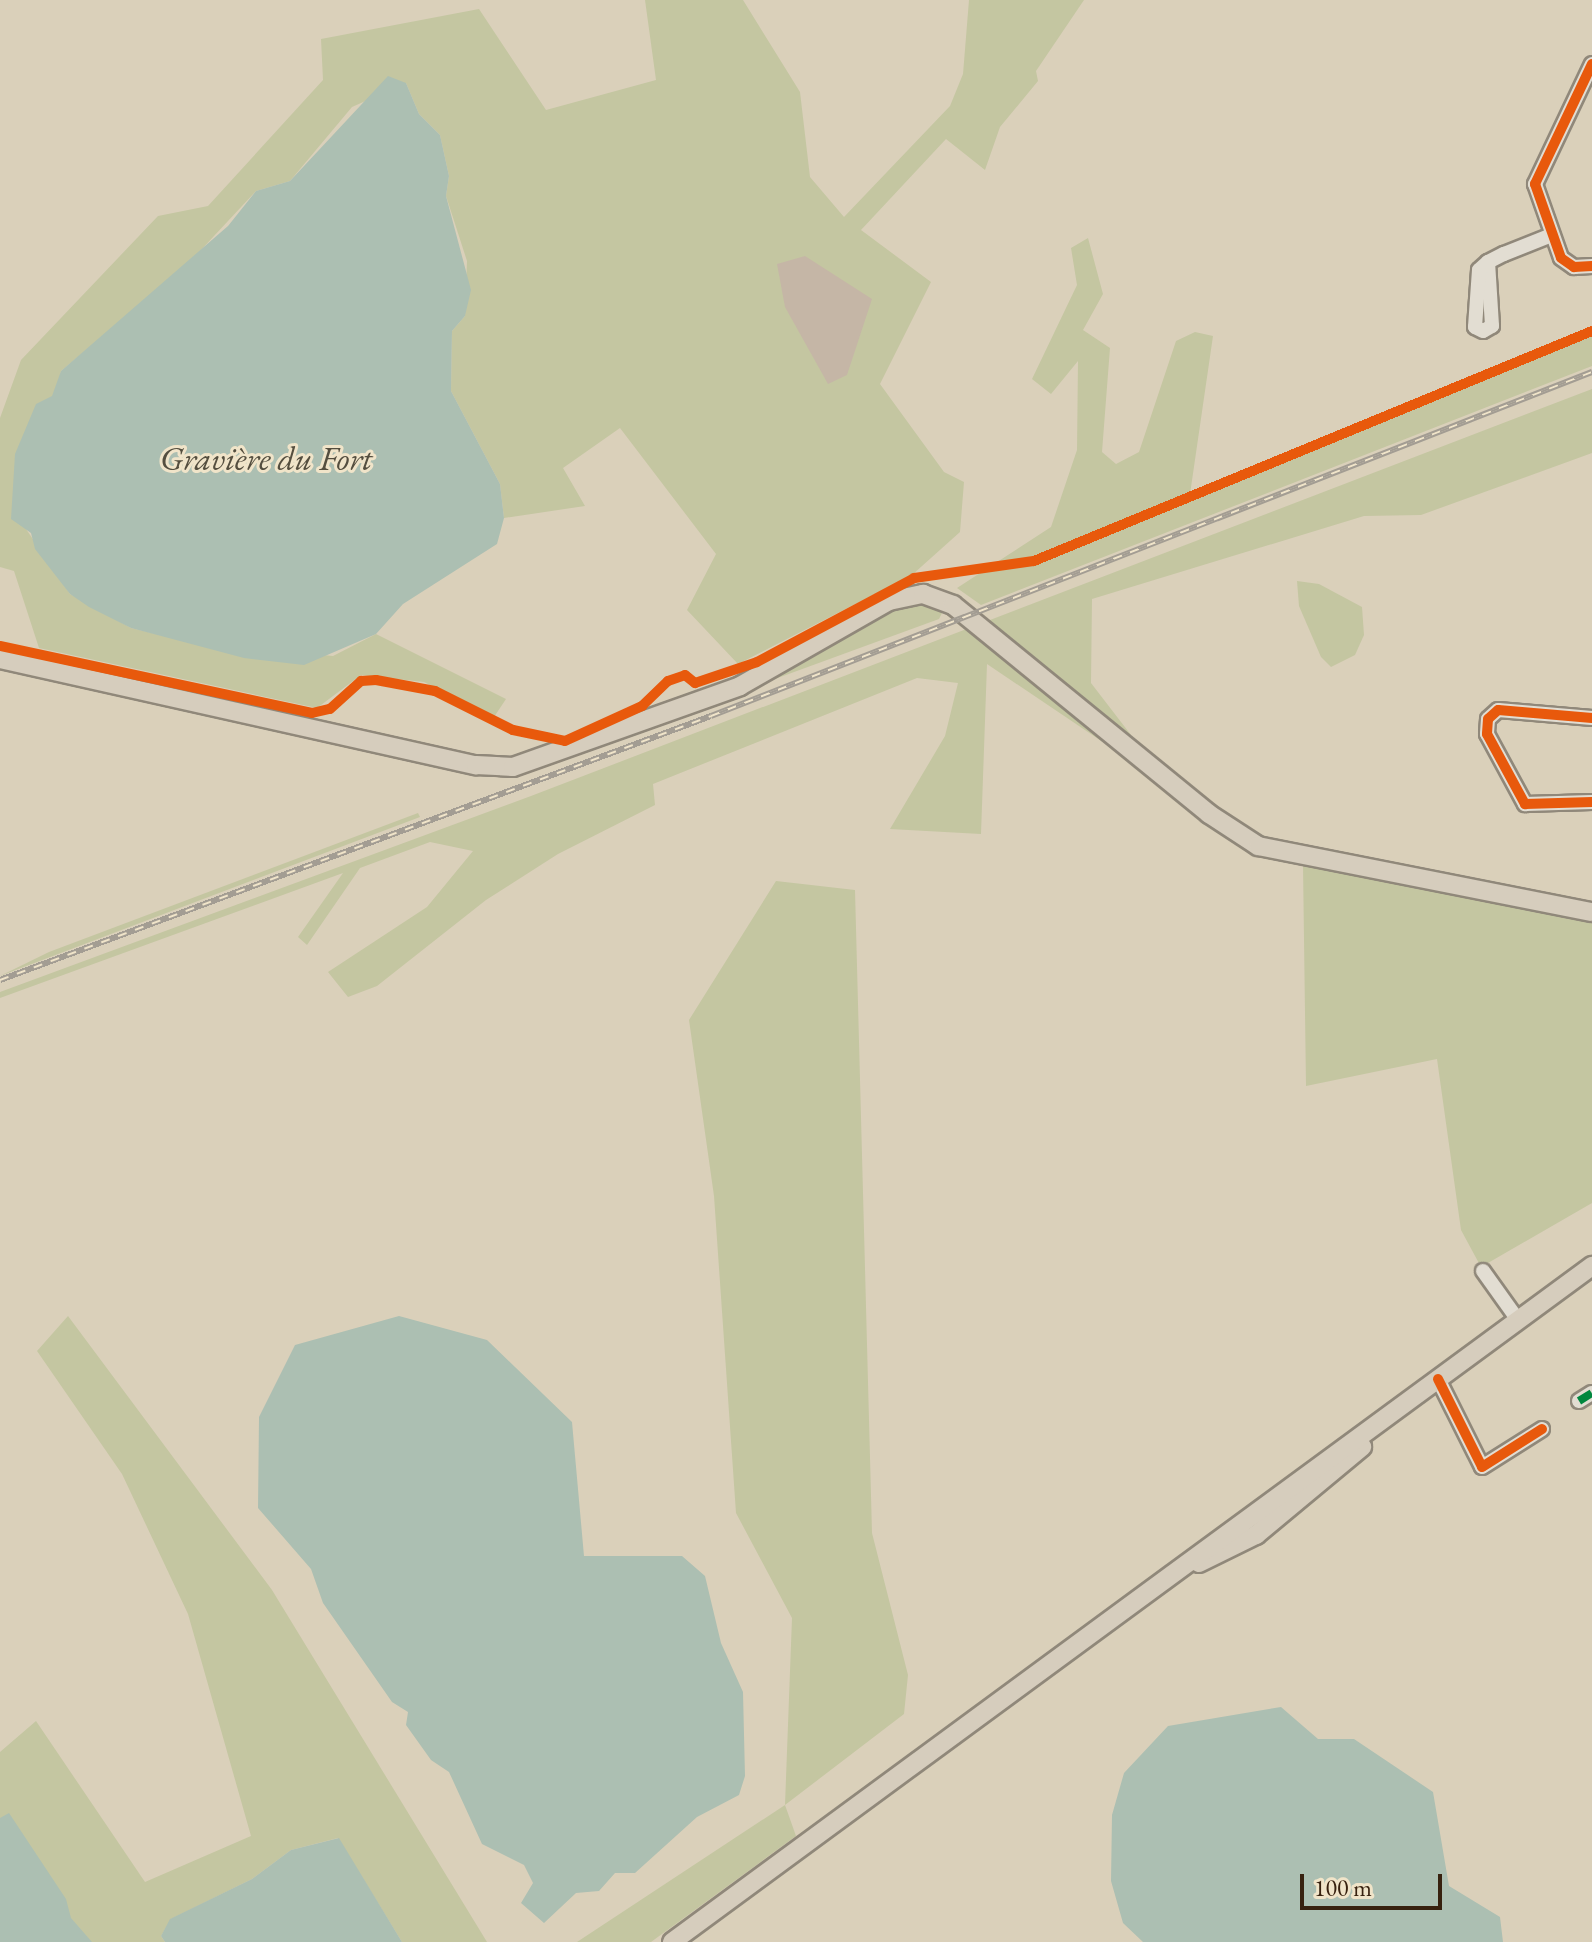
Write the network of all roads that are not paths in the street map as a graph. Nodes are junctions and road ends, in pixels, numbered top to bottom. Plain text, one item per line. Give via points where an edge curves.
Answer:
1 (1592, 64) edge
2 (1549, 236) junction
3 (1488, 262) dead end
4 (1592, 266) edge
5 (0, 659) edge
6 (1592, 718) edge
7 (1592, 802) edge
8 (1592, 912) edge
9 (1592, 1266) edge
10 (1483, 1271) dead end
11 (1518, 1320) junction
12 (1438, 1379) junction
13 (1592, 1393) edge
14 (1579, 1401) dead end
15 (1542, 1429) dead end
16 (672, 1942) edge

1 - 2 street via 1540,163 1537,199
2 - 3 street
2 - 4 street via 1574,267
5 - 8 main road via 488,767 561,755 732,690 896,598 940,598 1217,820 1258,846
6 - 7 street via 1498,710 1488,719 1487,734 1525,804
9 - 11 main road
10 - 11 street
11 - 12 main road
12 - 15 street via 1482,1467
12 - 16 main road via 1237,1547 1167,1578
13 - 14 street

